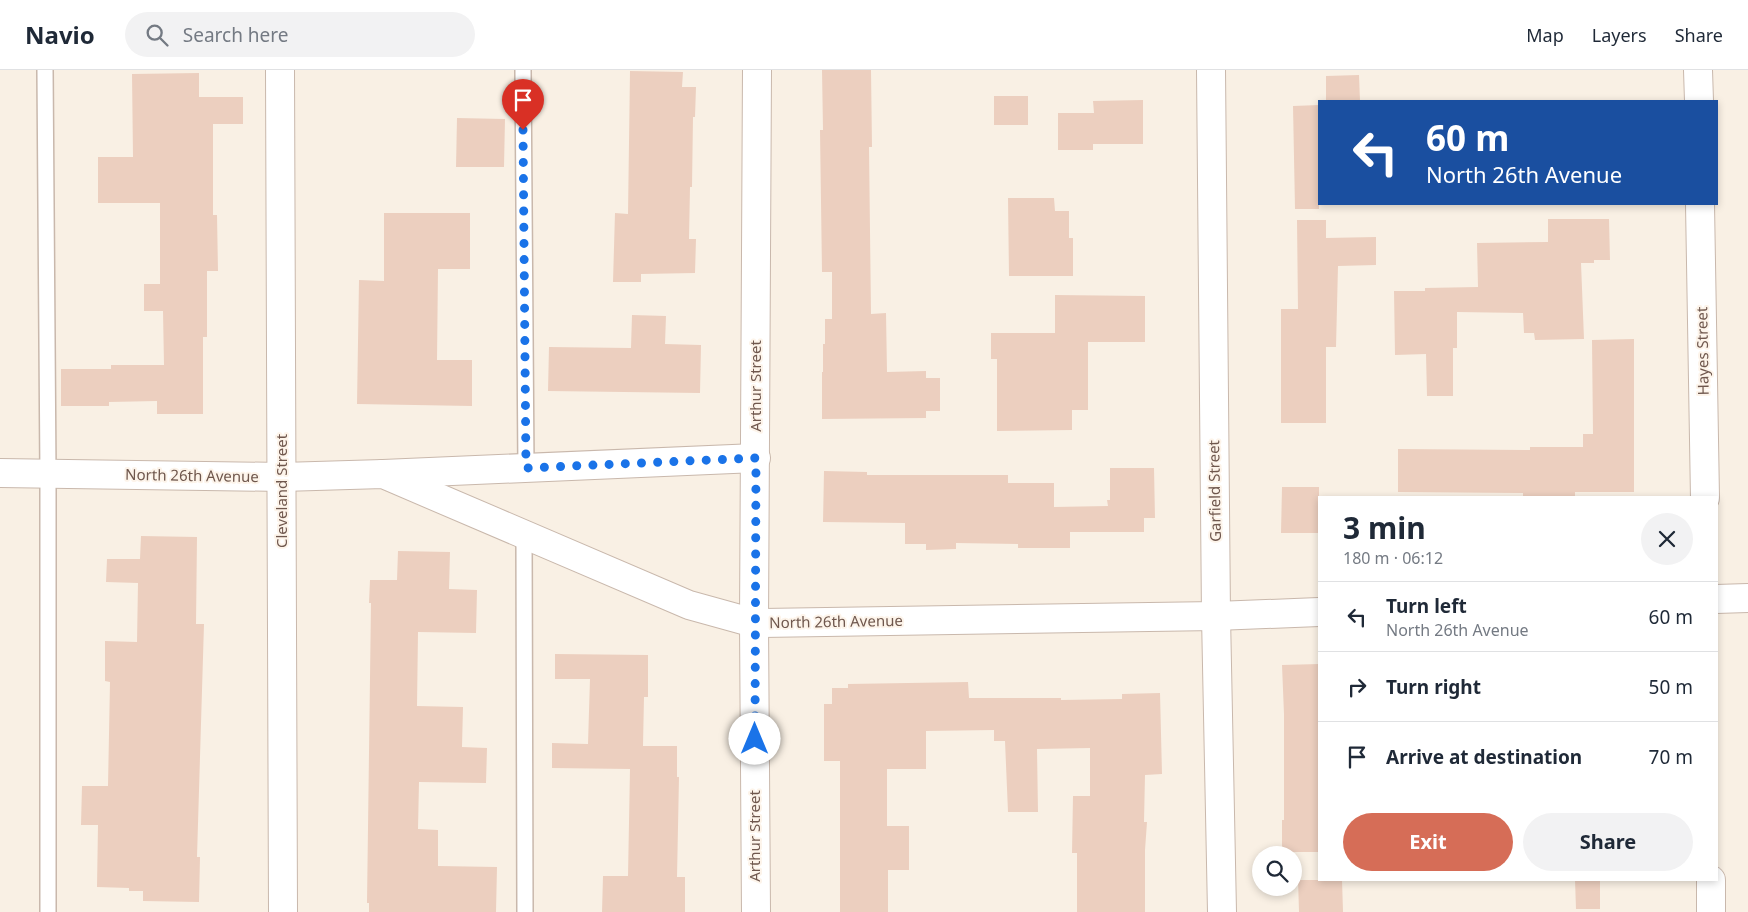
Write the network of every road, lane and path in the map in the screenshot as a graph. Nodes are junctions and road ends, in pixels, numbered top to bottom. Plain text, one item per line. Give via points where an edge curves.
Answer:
1 (45, 70) edge
2 (280, 70) edge
3 (523, 70) edge
4 (757, 70) edge
5 (1211, 70) edge
6 (1698, 70) edge
7 (1699, 100) edge
8 (1700, 205) edge
9 (756, 458) junction
10 (526, 468) junction
11 (0, 473) edge
12 (48, 474) junction
13 (384, 474) junction
14 (282, 477) junction
15 (1705, 496) edge
16 (524, 534) junction
17 (1748, 598) edge
18 (1718, 599) edge
19 (1318, 612) edge
20 (1216, 616) junction
21 (754, 623) junction
22 (1711, 881) edge
23 (48, 912) edge
24 (283, 912) edge
25 (525, 912) edge
26 (756, 912) edge
27 (1222, 912) edge
28 (1711, 912) edge

1 - 12 lane
2 - 14 street, Cleveland Street
3 - 10 lane
4 - 9 street, Arthur Street
5 - 20 street, Garfield Street
6 - 7 street
8 - 15 street, Hayes Street
9 - 10 street, North 26th Avenue
9 - 21 street, Arthur Street
10 - 13 street, North 26th Avenue
11 - 12 street, North 26th Avenue
12 - 14 street, North 26th Avenue
12 - 23 lane
13 - 14 street, North 26th Avenue
13 - 16 street, North 26th Avenue
14 - 24 street, Cleveland Street
16 - 21 street, North 26th Avenue via 689,605
16 - 25 lane
17 - 18 street
19 - 20 street, North 26th Avenue
20 - 21 street, North 26th Avenue
20 - 27 street, Garfield Street
21 - 26 street, Arthur Street
22 - 28 street

